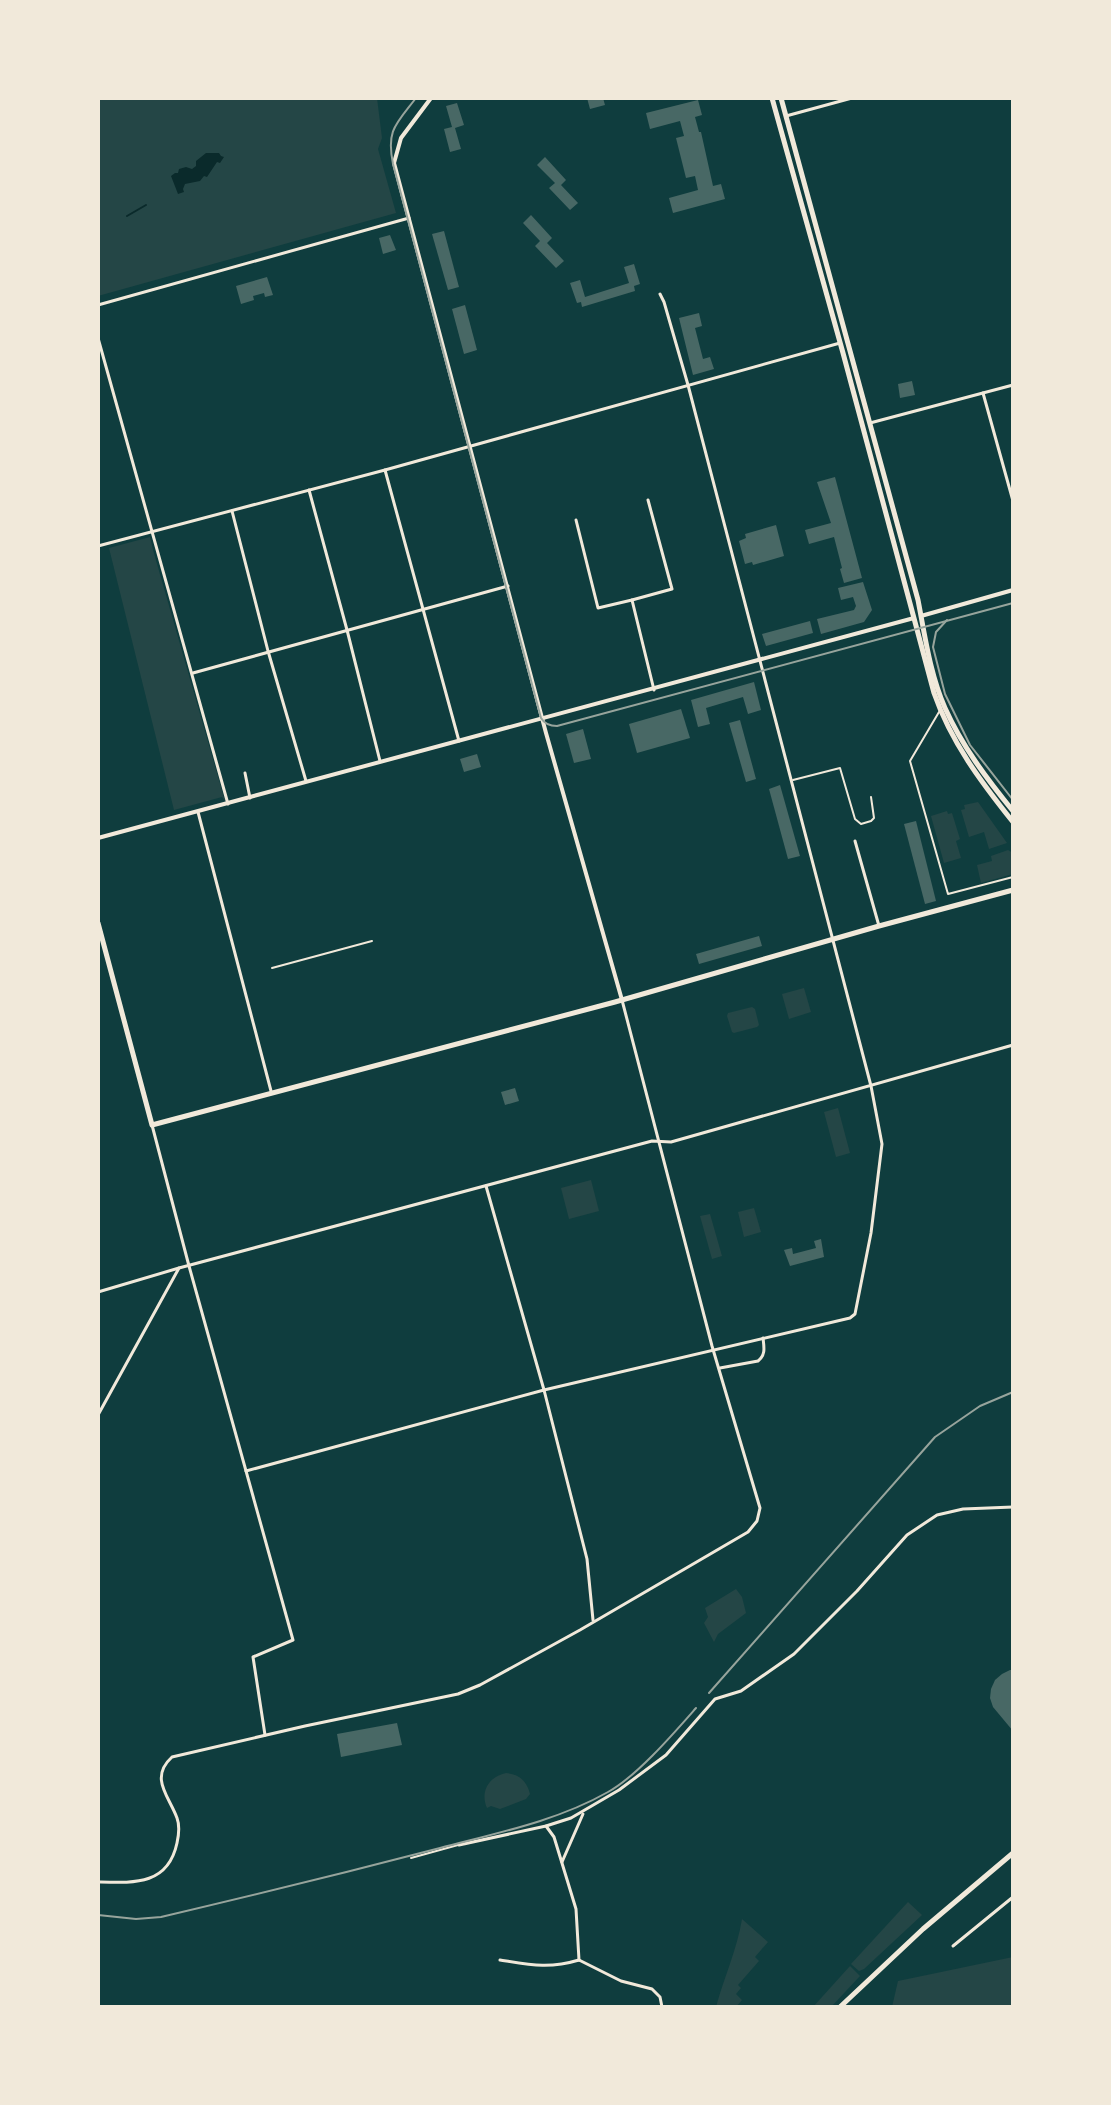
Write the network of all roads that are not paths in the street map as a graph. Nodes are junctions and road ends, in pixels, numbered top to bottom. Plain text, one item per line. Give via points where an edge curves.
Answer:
1 (431, 98) edge
2 (772, 98) edge
3 (781, 98) edge
4 (852, 98) edge
5 (786, 116) junction
6 (778, 118) junction
7 (409, 218) junction
8 (660, 294) dead end
9 (98, 305) edge
10 (98, 338) edge
11 (848, 341) junction
12 (840, 343) junction
13 (688, 385) junction
14 (1013, 385) edge
15 (983, 393) junction
16 (870, 423) junction
17 (469, 445) junction
18 (385, 470) junction
19 (309, 490) junction
20 (648, 500) dead end
21 (1013, 501) edge
22 (231, 510) junction
23 (576, 520) dead end
24 (152, 532) junction
25 (98, 546) edge
26 (507, 586) junction
27 (1013, 590) edge
28 (632, 600) junction
29 (423, 608) junction
30 (918, 617) junction
31 (347, 630) junction
32 (268, 651) junction
33 (760, 660) junction
34 (193, 673) junction
35 (654, 690) junction
36 (940, 711) junction
37 (542, 718) junction
38 (459, 741) junction
39 (380, 761) junction
40 (245, 773) dead end
41 (792, 780) junction
42 (306, 781) junction
43 (871, 797) dead end
44 (250, 798) junction
45 (228, 804) junction
46 (1013, 811) edge
47 (198, 812) junction
48 (1013, 822) edge
49 (98, 838) edge
50 (855, 841) dead end
51 (1013, 877) edge
52 (1013, 890) edge
53 (98, 923) edge
54 (879, 926) junction
55 (834, 939) junction
56 (372, 941) dead end
57 (272, 968) dead end
58 (622, 1000) junction
59 (1013, 1045) edge
60 (871, 1086) junction
61 (272, 1093) junction
62 (152, 1125) junction
63 (658, 1141) junction
64 (486, 1186) junction
65 (189, 1266) junction
66 (179, 1268) junction
67 (98, 1292) edge
68 (763, 1338) junction
69 (713, 1349) junction
70 (719, 1369) junction
71 (544, 1390) junction
72 (98, 1415) edge
73 (246, 1471) junction
74 (1013, 1507) edge
75 (593, 1622) junction
76 (265, 1735) junction
77 (584, 1811) junction
78 (546, 1826) junction
79 (459, 1845) joint
80 (1013, 1853) edge
81 (411, 1858) dead end
82 (562, 1862) junction
83 (98, 1882) edge
84 (1013, 1897) edge
85 (953, 1946) dead end
86 (500, 1960) dead end
87 (579, 1960) junction
88 (662, 2007) edge
89 (840, 2007) edge

1 - 7 main road via 401,138 394,157
2 - 6 main road
3 - 5 main road
4 - 5 street
5 - 6 main road
5 - 11 main road
6 - 12 main road
7 - 9 street
7 - 17 main road
8 - 13 street
10 - 24 street
11 - 12 main road
11 - 16 main road
12 - 13 street
12 - 30 main road
13 - 17 street
13 - 33 street
14 - 15 street
15 - 16 street
15 - 21 street
16 - 30 main road via 918,600
17 - 18 street
17 - 26 main road
18 - 19 street
18 - 29 street
19 - 22 street
19 - 31 street
20 - 28 street via 672,589
22 - 24 street
22 - 32 street
23 - 28 street via 598,608
24 - 25 street
24 - 34 street
26 - 29 street
26 - 37 main road
27 - 30 main road
28 - 35 street
29 - 31 street
29 - 38 street
30 - 33 main road
30 - 36 main road
30 - 46 main road via 957,732
31 - 32 street
31 - 39 street
32 - 34 street
32 - 42 street
33 - 35 main road
33 - 41 street
34 - 45 street
35 - 37 main road
36 - 48 main road via 967,762
36 - 51 street via 910,761 948,894
37 - 38 main road
37 - 58 main road
38 - 39 main road
39 - 42 main road
40 - 44 street
41 - 43 street via 840,768 858,823 874,818
41 - 55 street
42 - 44 main road
44 - 45 main road
45 - 47 main road
47 - 49 main road
47 - 61 street
50 - 54 street
52 - 54 main road
53 - 62 main road
54 - 55 main road
55 - 58 main road
55 - 60 street
56 - 57 street
58 - 61 main road
58 - 63 street
59 - 60 street
60 - 63 street via 671,1142
60 - 68 street via 882,1144 855,1314
61 - 62 main road
62 - 65 street
63 - 64 street
63 - 69 street
64 - 65 street
64 - 71 street
65 - 66 street
65 - 73 street
66 - 67 street
66 - 72 street
68 - 69 street
68 - 70 street via 764,1355 758,1361
69 - 70 street
69 - 71 street
70 - 75 street via 760,1508 757,1521 748,1532
71 - 73 street
71 - 75 street via 587,1559
73 - 76 street via 293,1640 253,1657
74 - 77 street via 937,1515 907,1535 794,1654 741,1691 715,1699 657,1762
75 - 76 street via 458,1694
76 - 83 street via 172,1757 161,1775 178,1820 169,1864 145,1879
77 - 78 street
77 - 82 street
78 - 79 street
78 - 82 street
79 - 81 street
80 - 89 main road
82 - 87 street via 576,1909
84 - 85 street
86 - 87 street via 559,1966
87 - 88 street via 621,1981 652,1989

